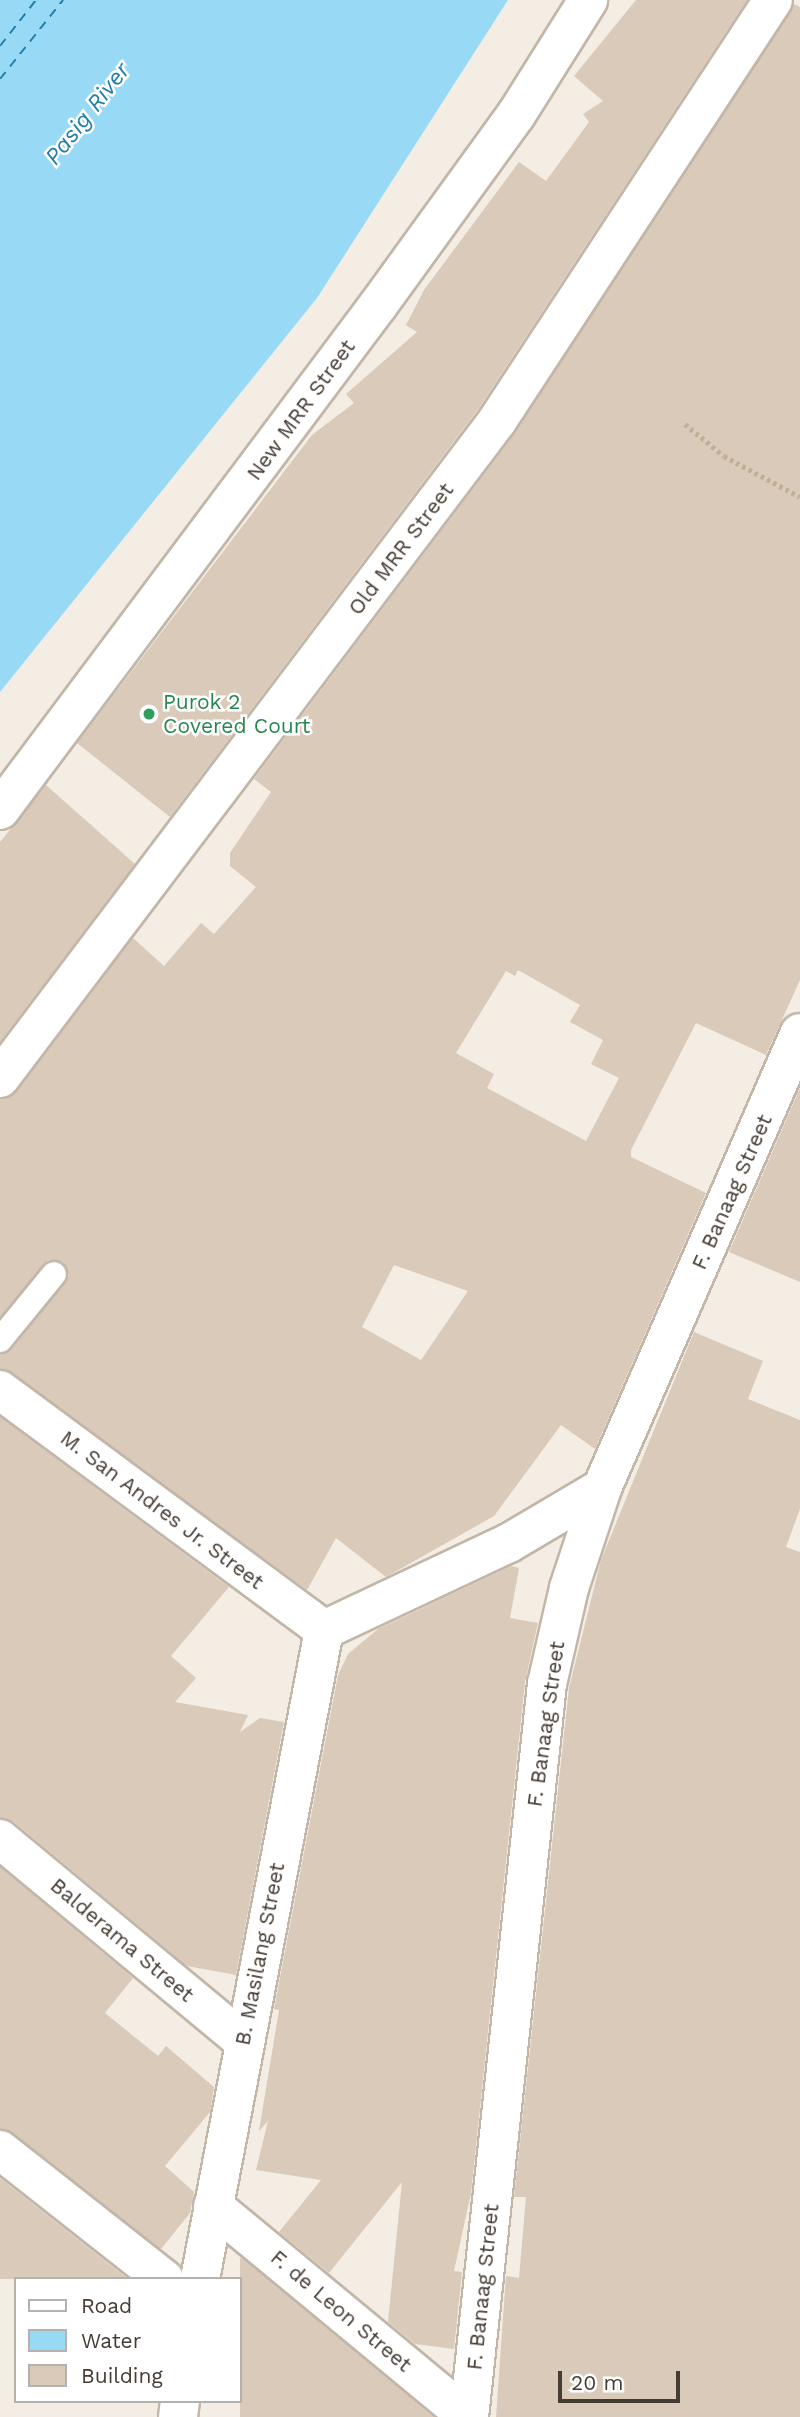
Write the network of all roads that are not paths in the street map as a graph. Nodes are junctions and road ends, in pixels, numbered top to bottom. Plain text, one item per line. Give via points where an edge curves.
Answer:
1 (588, 0) edge
2 (774, 0) edge
3 (0, 810) edge
4 (800, 1033) edge
5 (0, 1078) edge
6 (54, 1275) dead end
7 (0, 1340) edge
8 (0, 1390) edge
9 (603, 1488) junction
10 (324, 1630) junction
11 (0, 1839) edge
12 (243, 2041) junction
13 (0, 2150) edge
14 (213, 2206) junction
15 (161, 2277) edge
16 (200, 2277) edge
17 (468, 2417) edge

1 - 3 street, New MRR Street via 516,115 387,293
2 - 5 street, Old MRR Street via 497,421
4 - 9 street, F. Banaag Street
6 - 7 lane
8 - 10 street, M. San Andres Jr. Street
9 - 10 street via 509,1543
9 - 17 street, F. Banaag Street via 569,1588 547,1684
10 - 12 street, B. Masilang Street
11 - 12 street, Balderama Street
12 - 14 street, B. Masilang Street
13 - 15 street
14 - 16 street, B. Masilang Street
14 - 17 street, F. de Leon Street

